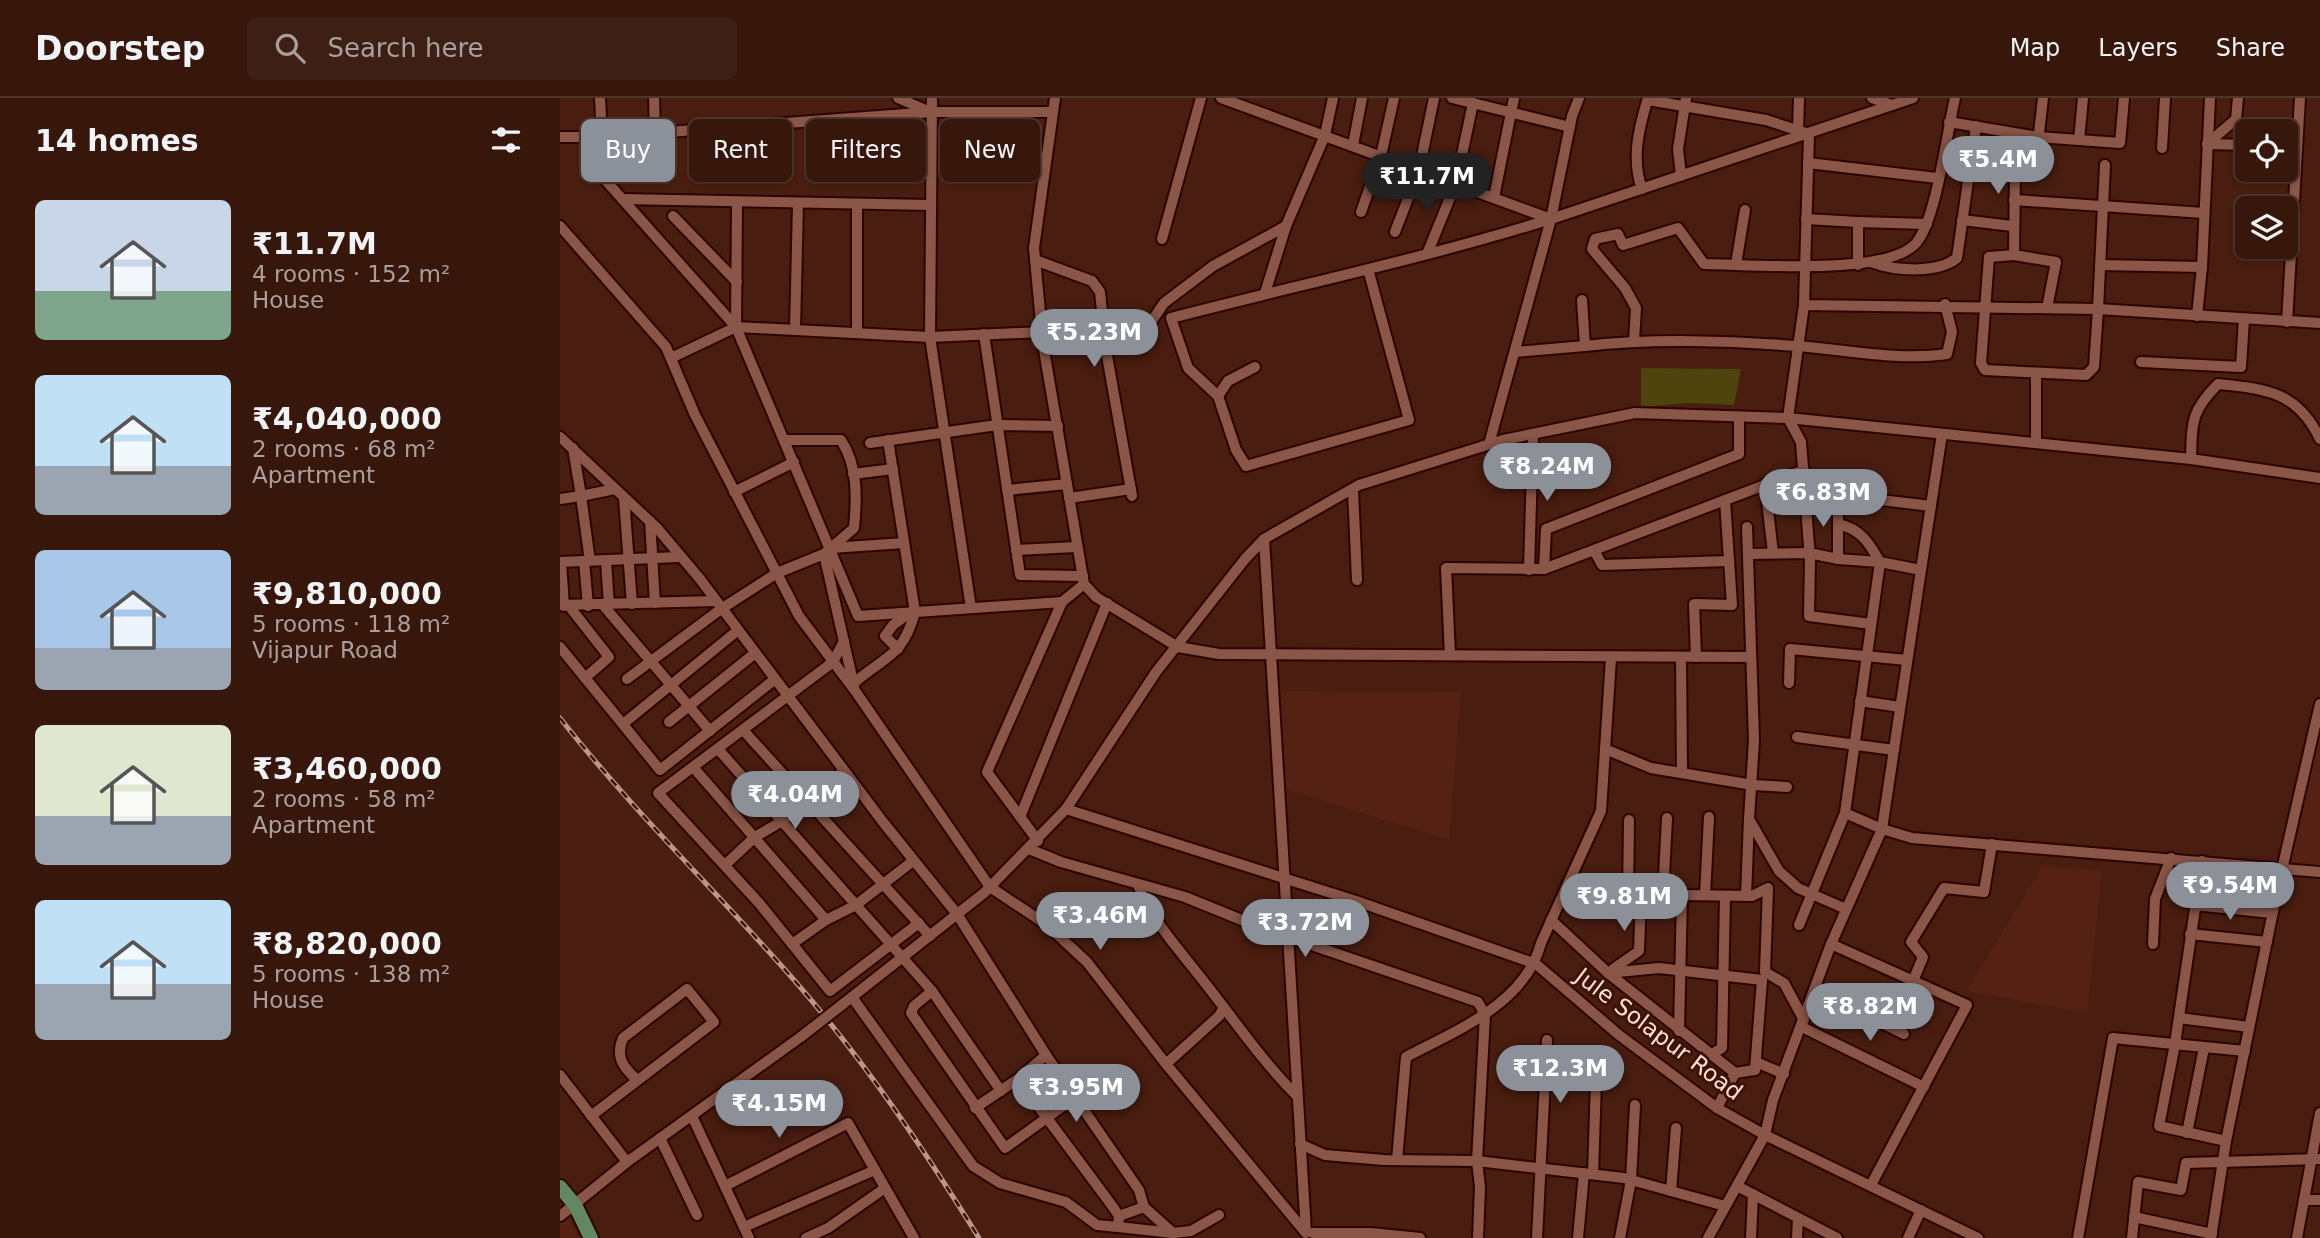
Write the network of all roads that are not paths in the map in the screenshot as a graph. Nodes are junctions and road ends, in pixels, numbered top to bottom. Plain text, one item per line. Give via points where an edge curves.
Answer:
1 (600, 98) edge
2 (654, 98) edge
3 (898, 98) edge
4 (932, 98) edge
5 (1055, 98) edge
6 (1200, 98) edge
7 (1333, 98) edge
8 (1362, 98) edge
9 (1394, 98) edge
10 (1434, 98) edge
11 (1452, 98) edge
12 (1514, 98) edge
13 (1579, 98) edge
14 (1799, 98) edge
15 (1872, 98) edge
16 (1913, 98) edge
17 (1955, 98) edge
18 (2043, 98) edge
19 (2083, 98) edge
20 (2124, 98) edge
21 (2165, 98) edge
22 (2210, 98) edge
23 (2238, 98) edge
24 (2300, 98) edge
25 (1226, 99) edge
26 (1648, 99) edge
27 (1685, 102) edge
28 (1473, 103) junction
29 (1892, 105) junction
30 (1053, 112) junction
31 (932, 113) junction
32 (1511, 113) junction
33 (884, 117) joint
34 (601, 119) edge
35 (655, 119) edge
36 (2296, 119) edge
37 (1949, 122) junction
38 (1976, 126) junction
39 (1570, 127) junction
40 (675, 131) edge
41 (1803, 132) junction
42 (1325, 135) junction
43 (560, 137) edge
44 (581, 137) edge
45 (2038, 137) junction
46 (2079, 140) junction
47 (2207, 144) junction
48 (1353, 145) junction
49 (2235, 145) edge
50 (2162, 148) dead end
51 (1381, 156) junction
52 (1808, 163) junction
53 (2105, 165) dead end
54 (1419, 170) junction
55 (1681, 176) junction
56 (1937, 178) junction
57 (607, 182) edge
58 (2290, 182) edge
59 (1456, 183) junction
60 (1642, 189) junction
61 (1494, 197) junction
62 (622, 199) junction
63 (2014, 200) junction
64 (737, 202) junction
65 (798, 203) junction
66 (857, 204) junction
67 (931, 205) junction
68 (2103, 207) junction
69 (1745, 210) dead end
70 (1361, 212) dead end
71 (2204, 213) junction
72 (673, 216) dead end
73 (1551, 219) junction
74 (1806, 219) junction
75 (1962, 220) junction
76 (1858, 222) junction
77 (1927, 224) junction
78 (560, 226) edge
79 (1286, 226) junction
80 (2012, 226) junction
81 (1395, 232) dead end
82 (1162, 239) dead end
83 (1427, 254) junction
84 (2014, 255) junction
85 (1035, 260) junction
86 (1871, 262) junction
87 (1737, 264) junction
88 (1805, 264) junction
89 (1858, 265) junction
90 (2100, 265) junction
91 (2202, 267) junction
92 (1368, 269) junction
93 (737, 282) junction
94 (1265, 293) junction
95 (1582, 300) dead end
96 (1945, 304) junction
97 (1804, 305) junction
98 (1985, 306) junction
99 (2048, 308) junction
100 (2098, 309) junction
101 (2197, 316) junction
102 (2244, 319) junction
103 (2287, 322) junction
104 (2320, 323) edge
105 (736, 327) junction
106 (795, 330) junction
107 (1042, 332) junction
108 (857, 333) junction
109 (984, 334) junction
110 (930, 337) junction
111 (1634, 341) junction
112 (1585, 346) junction
113 (1796, 346) junction
114 (1107, 350) junction
115 (1515, 352) junction
116 (671, 358) junction
117 (2141, 362) dead end
118 (1255, 367) dead end
119 (2036, 373) junction
120 (1218, 396) junction
121 (1739, 417) junction
122 (1788, 418) junction
123 (997, 425) junction
124 (1058, 426) junction
125 (944, 431) junction
126 (1533, 434) junction
127 (1942, 434) junction
128 (560, 437) edge
129 (2320, 439) edge
130 (785, 440) junction
131 (888, 440) junction
132 (870, 443) dead end
133 (2036, 443) junction
134 (1489, 444) junction
135 (573, 448) junction
136 (2191, 459) junction
137 (794, 462) junction
138 (893, 469) junction
139 (1804, 470) junction
140 (853, 474) junction
141 (2320, 478) edge
142 (1067, 484) junction
143 (1765, 484) junction
144 (615, 489) junction
145 (1007, 490) junction
146 (1353, 490) junction
147 (1805, 491) junction
148 (734, 492) junction
149 (1838, 495) junction
150 (581, 496) junction
151 (624, 498) junction
152 (1069, 498) junction
153 (560, 499) edge
154 (1724, 500) junction
155 (1931, 506) junction
156 (650, 521) junction
157 (1838, 524) junction
158 (1747, 527) dead end
159 (1264, 539) junction
160 (904, 543) junction
161 (1076, 547) junction
162 (1016, 550) junction
163 (827, 551) junction
164 (1595, 552) junction
165 (1773, 553) junction
166 (1809, 553) junction
167 (1748, 554) junction
168 (679, 557) junction
169 (652, 558) junction
170 (1838, 558) junction
171 (629, 560) junction
172 (587, 561) junction
173 (606, 561) junction
174 (1729, 561) junction
175 (561, 562) edge
176 (1880, 562) junction
177 (1544, 569) junction
178 (1529, 570) junction
179 (1921, 570) junction
180 (777, 573) junction
181 (1084, 580) junction
182 (1357, 580) dead end
183 (1062, 602) junction
184 (655, 603) junction
185 (1107, 603) junction
186 (632, 604) junction
187 (606, 605) junction
188 (718, 605) junction
189 (564, 606) edge
190 (588, 606) junction
191 (971, 608) junction
192 (913, 612) junction
193 (1871, 624) junction
194 (737, 631) junction
195 (844, 640) junction
196 (560, 647) edge
197 (1178, 647) junction
198 (898, 649) junction
199 (754, 654) junction
200 (1272, 654) junction
201 (1450, 655) junction
202 (1866, 656) junction
203 (1696, 657) junction
204 (1751, 657) junction
205 (1611, 658) junction
206 (1681, 658) junction
207 (1907, 660) junction
208 (651, 662) junction
209 (833, 662) junction
210 (585, 678) junction
211 (627, 679) dead end
212 (774, 680) junction
213 (1789, 683) dead end
214 (671, 685) junction
215 (855, 688) junction
216 (787, 697) junction
217 (1860, 701) junction
218 (2320, 704) edge
219 (689, 706) junction
220 (1900, 706) junction
221 (669, 722) dead end
222 (623, 724) junction
223 (743, 730) junction
224 (710, 731) junction
225 (1797, 737) dead end
226 (1854, 745) junction
227 (718, 749) junction
228 (1605, 749) junction
229 (1894, 750) junction
230 (693, 767) junction
231 (844, 771) junction
232 (1682, 773) junction
233 (1753, 785) junction
234 (1787, 787) dead end
235 (806, 800) junction
236 (1066, 810) junction
237 (1844, 813) junction
238 (1020, 817) junction
239 (1709, 817) dead end
240 (1667, 818) dead end
241 (1749, 819) junction
242 (1629, 820) dead end
243 (782, 821) junction
244 (1882, 829) junction
245 (754, 836) junction
246 (1992, 844) junction
247 (1033, 845) junction
248 (2171, 858) junction
249 (913, 861) junction
250 (2202, 861) junction
251 (724, 865) junction
252 (2282, 868) junction
253 (2320, 872) edge
254 (1282, 877) junction
255 (1568, 883) junction
256 (883, 885) junction
257 (1138, 885) junction
258 (990, 887) junction
259 (1628, 894) junction
260 (1641, 894) junction
261 (1812, 894) junction
262 (1664, 895) junction
263 (1682, 895) junction
264 (1705, 895) junction
265 (1746, 895) junction
266 (1725, 896) junction
267 (856, 905) junction
268 (2195, 905) junction
269 (1846, 909) junction
270 (2272, 913) junction
271 (957, 914) junction
272 (825, 920) junction
273 (1551, 920) junction
274 (919, 923) junction
275 (1800, 925) dead end
276 (2190, 933) junction
277 (930, 936) junction
278 (1286, 937) junction
279 (2267, 942) junction
280 (792, 944) junction
281 (1831, 944) junction
282 (2153, 944) dead end
283 (890, 945) junction
284 (901, 957) junction
285 (1536, 964) junction
286 (1608, 973) junction
287 (1678, 973) junction
288 (1721, 978) junction
289 (1913, 981) junction
290 (1815, 990) junction
291 (932, 991) junction
292 (848, 1000) junction
293 (1224, 1008) junction
294 (1485, 1015) junction
295 (2179, 1018) junction
296 (1803, 1023) junction
297 (2249, 1027) junction
298 (1679, 1031) junction
299 (1904, 1034) dead end
300 (1547, 1040) dead end
301 (2175, 1044) junction
302 (2204, 1048) junction
303 (2245, 1051) junction
304 (1046, 1055) junction
305 (1710, 1055) junction
306 (1756, 1062) junction
307 (1166, 1064) junction
308 (1735, 1073) junction
309 (1784, 1074) junction
310 (560, 1075) edge
311 (1018, 1079) junction
312 (637, 1080) junction
313 (1596, 1081) dead end
314 (1924, 1087) junction
315 (1001, 1090) junction
316 (1077, 1096) junction
317 (1297, 1096) junction
318 (1635, 1105) dead end
319 (975, 1108) junction
320 (1717, 1108) junction
321 (2320, 1113) edge
322 (591, 1116) junction
323 (691, 1116) junction
324 (1045, 1118) junction
325 (1676, 1128) dead end
326 (2187, 1133) junction
327 (1765, 1135) junction
328 (660, 1138) junction
329 (2226, 1140) junction
330 (1300, 1144) junction
331 (2315, 1159) edge
332 (1397, 1160) junction
333 (1477, 1161) junction
334 (627, 1162) junction
335 (2222, 1163) junction
336 (1541, 1168) junction
337 (875, 1170) junction
338 (1589, 1174) junction
339 (1631, 1180) junction
340 (1871, 1185) junction
341 (560, 1186) edge
342 (725, 1186) junction
343 (1737, 1186) junction
344 (885, 1188) junction
345 (1671, 1191) junction
346 (1754, 1195) junction
347 (560, 1198) edge
348 (2304, 1200) junction
349 (2320, 1200) edge
350 (1726, 1206) junction
351 (1144, 1207) junction
352 (568, 1210) edge
353 (1921, 1210) junction
354 (697, 1214) dead end
355 (1219, 1215) dead end
356 (2134, 1217) junction
357 (1798, 1218) junction
358 (1118, 1222) junction
359 (1305, 1222) junction
360 (744, 1227) junction
361 (1173, 1233) junction
362 (1315, 1236) edge
363 (2211, 1236) edge
364 (582, 1238) edge
365 (591, 1238) edge
366 (749, 1238) edge
367 (806, 1238) edge
368 (914, 1238) edge
369 (1420, 1238) edge
370 (1478, 1238) edge
371 (1537, 1238) edge
372 (1578, 1238) edge
373 (1620, 1238) edge
374 (1709, 1238) edge
375 (1751, 1238) edge
376 (1797, 1238) edge
377 (1837, 1238) edge
378 (1908, 1238) edge
379 (1978, 1238) edge
380 (2078, 1238) edge
381 (2132, 1238) edge
382 (2297, 1238) edge

1 - 34 street
2 - 35 street
3 - 31 street
4 - 31 street
5 - 30 street
6 - 82 street
7 - 42 street
8 - 48 street
9 - 51 street
10 - 54 street
11 - 28 street
12 - 32 street
13 - 39 street
14 - 41 street
15 - 29 street
16 - 29 street
17 - 37 street
18 - 45 street
19 - 46 street
20 - 46 street via 2120,143
21 - 50 street
22 - 47 street
23 - 47 street via 2236,119
24 - 36 street
25 - 42 street
26 - 27 street
26 - 60 street via 1635,171
27 - 41 street
27 - 55 street via 1678,149
28 - 32 street
28 - 59 street
29 - 41 street
30 - 31 street
30 - 85 street
31 - 33 street
31 - 67 street
32 - 39 street
32 - 61 street
33 - 40 street
37 - 38 street
37 - 56 street
38 - 45 street
38 - 75 street
39 - 73 street
41 - 52 street
41 - 55 street
42 - 48 street
42 - 79 street
43 - 44 street
45 - 46 street
45 - 63 street via 2036,159 2015,173
47 - 49 street
47 - 71 street
48 - 51 street
51 - 54 street
51 - 70 street
52 - 56 street
52 - 74 street
53 - 68 street
54 - 59 street
54 - 81 street
55 - 60 street
56 - 77 street
57 - 62 street
58 - 103 street
59 - 61 street
59 - 83 street
60 - 73 street
61 - 73 street
62 - 64 street
62 - 105 street
63 - 68 street
63 - 80 street
64 - 65 street
64 - 93 street
65 - 66 street
65 - 106 street
66 - 67 street
66 - 108 street
67 - 110 street
68 - 71 street
68 - 90 street
69 - 87 street
71 - 91 street
72 - 93 street
73 - 83 street
73 - 115 street
74 - 76 street
74 - 88 street
75 - 80 street
75 - 86 street via 1957,258 1946,267 1886,268
76 - 77 street
76 - 89 street
77 - 86 street via 1916,244 1893,257
78 - 116 street via 647,323
79 - 94 street
79 - 114 street via 1213,266 1164,303 1137,343
80 - 84 street
83 - 92 street
84 - 98 street via 1989,257
84 - 99 street via 2056,262
85 - 107 street
85 - 114 street via 1092,281 1100,292
86 - 89 street
87 - 88 street
87 - 111 street via 1704,264 1678,228 1623,245 1618,234 1595,239 1592,249 1636,308
88 - 89 street
88 - 97 street
90 - 91 street
90 - 100 street
91 - 101 street
92 - 94 street
92 - 120 street via 1409,420 1246,466
93 - 105 street
94 - 120 street via 1171,318 1188,368
95 - 112 street
96 - 97 street
96 - 98 street
96 - 113 street via 1952,332 1947,354 1921,357
97 - 113 street
98 - 99 street
98 - 119 street via 1982,368
99 - 100 street
100 - 101 street
100 - 119 street via 2092,372
101 - 102 street
102 - 103 street
102 - 117 street via 2241,367
103 - 104 street
105 - 106 street
105 - 116 street
105 - 130 street
106 - 108 street
107 - 109 street
107 - 124 street
108 - 110 street
109 - 110 street
109 - 123 street
110 - 125 street
111 - 112 street
111 - 113 street
112 - 115 street
113 - 122 street
114 - 152 street via 1132,493
115 - 134 street
116 - 148 street
118 - 120 street via 1228,381
119 - 133 street
121 - 122 street
121 - 126 street via 1635,413
121 - 177 street via 1739,454 1546,529
122 - 127 street
122 - 139 street via 1801,442
123 - 124 street
123 - 125 street
123 - 145 street
124 - 142 street
125 - 131 street
125 - 191 street
126 - 134 street
126 - 178 street
127 - 133 street
127 - 155 street
128 - 135 street
129 - 136 street via 2310,419 2279,394 2218,384 2198,404 2192,421
130 - 137 street
130 - 140 street via 841,440 850,454
131 - 132 street
131 - 138 street
133 - 136 street
134 - 146 street
135 - 144 street
135 - 150 street
136 - 141 street
137 - 148 street
137 - 163 street
138 - 140 street
138 - 160 street
139 - 143 street
139 - 147 street
140 - 163 street via 857,499 854,528
142 - 145 street
142 - 152 street
143 - 154 street
143 - 165 street
144 - 150 street
144 - 151 street
145 - 162 street
146 - 159 street
146 - 182 street
147 - 149 street
147 - 166 street
148 - 180 street
149 - 155 street
149 - 157 street
150 - 153 street
150 - 172 street
151 - 156 street
151 - 171 street
152 - 161 street
154 - 164 street
154 - 174 street
155 - 179 street
156 - 168 street
156 - 169 street
157 - 170 street
157 - 176 street via 1867,538
158 - 167 street
159 - 197 street
159 - 200 street
160 - 163 street
160 - 192 street
161 - 162 street
161 - 181 street
162 - 181 street via 1020,575
163 - 180 street
163 - 192 street via 858,616
163 - 195 street
164 - 174 street via 1602,565
164 - 177 street
165 - 166 street
165 - 167 street
166 - 170 street
166 - 193 street via 1809,616
167 - 204 street
168 - 169 street
168 - 188 street
169 - 171 street
169 - 184 street
170 - 176 street
171 - 173 street
171 - 186 street
172 - 173 street
172 - 175 street
172 - 190 street
173 - 187 street
174 - 203 street via 1732,605 1694,604
175 - 189 street
176 - 179 street
176 - 193 street
177 - 178 street
178 - 201 street via 1446,568
179 - 207 street
180 - 188 street
180 - 209 street via 799,616
181 - 183 street
181 - 185 street via 1096,597
183 - 191 street
183 - 238 street via 987,772
184 - 186 street
184 - 188 street
185 - 197 street
185 - 238 street
186 - 187 street
187 - 190 street
187 - 208 street
188 - 194 street
188 - 208 street
189 - 190 street
189 - 210 street via 609,657
191 - 192 street
192 - 198 street via 909,635
192 - 198 street via 885,636
193 - 202 street
194 - 199 street
194 - 214 street
195 - 209 street
195 - 215 street
196 - 210 street
197 - 200 street via 1219,654
197 - 236 street via 1156,672
198 - 215 street via 870,669
199 - 212 street
199 - 219 street
200 - 201 street
200 - 254 street
201 - 205 street
202 - 207 street
202 - 213 street via 1790,649
202 - 217 street
203 - 204 street
203 - 206 street
204 - 233 street
205 - 206 street
205 - 228 street
206 - 232 street
207 - 220 street
208 - 211 street
208 - 214 street
209 - 215 street
209 - 216 street
210 - 222 street
212 - 216 street
212 - 224 street
214 - 219 street
214 - 222 street
215 - 258 street
216 - 223 street
216 - 231 street
217 - 220 street
217 - 226 street
218 - 252 street
219 - 221 street
219 - 224 street
220 - 229 street
222 - 224 street via 660,770
223 - 227 street
223 - 235 street
225 - 226 street
226 - 229 street
226 - 237 street
227 - 230 street
227 - 243 street
228 - 232 street via 1651,768
228 - 255 street via 1601,811
229 - 244 street
230 - 245 street
230 - 251 street via 658,793
231 - 235 street
231 - 249 street
232 - 233 street
233 - 234 street
233 - 241 street
235 - 243 street
235 - 256 street
236 - 247 street
236 - 254 street, Jule Solapur Road
237 - 244 street
237 - 261 street
238 - 247 street
239 - 264 street
240 - 262 street
241 - 261 street via 1779,871
241 - 265 street
242 - 259 street
243 - 245 street
243 - 267 street
244 - 246 street via 1912,838
244 - 269 street
245 - 251 street
245 - 272 street
246 - 248 street
246 - 289 street via 1984,892 1944,888 1911,942 1923,957
247 - 257 street
247 - 258 street
248 - 250 street
248 - 282 street via 2155,899
249 - 256 street
249 - 271 street
250 - 252 street
250 - 268 street
251 - 280 street
252 - 253 street
252 - 270 street
254 - 278 street
254 - 285 street, Jule Solapur Road
255 - 259 street
255 - 273 street
256 - 267 street
256 - 274 street
257 - 278 street via 1185,897
257 - 293 street via 1142,897
258 - 271 street
258 - 307 street via 1047,925 1087,962
259 - 260 street
260 - 262 street
260 - 286 street via 1639,951
261 - 269 street
261 - 275 street
262 - 263 street
263 - 264 street
263 - 287 street
264 - 266 street
265 - 266 street
265 - 296 street via 1768,888 1765,972 1784,984
266 - 288 street
267 - 272 street
267 - 283 street
268 - 270 street
268 - 276 street
269 - 281 street
270 - 279 street
271 - 277 street
271 - 304 street
272 - 280 street
273 - 285 street
273 - 286 street
274 - 277 street
274 - 283 street
276 - 279 street
276 - 295 street
277 - 284 street
278 - 294 street via 1468,997 1478,1002
278 - 317 street
279 - 297 street
280 - 283 street via 830,991
281 - 289 street
281 - 290 street
283 - 284 street
284 - 291 street
284 - 292 street
285 - 294 street
285 - 320 street, Jule Solapur Road via 1619,1035
286 - 287 street via 1641,968
286 - 298 street
287 - 288 street
287 - 298 street
288 - 305 street via 1722,1048
288 - 306 street via 1762,980
289 - 314 street via 1968,1005
290 - 296 street
290 - 299 street
291 - 315 street
291 - 319 street via 911,1013
292 - 323 street, bridge
292 - 358 street via 973,1166 1000,1183 1066,1202 1097,1225
293 - 307 street
293 - 317 street
294 - 332 street via 1406,1057
294 - 333 street
295 - 297 street
295 - 301 street
296 - 309 street
296 - 314 street
297 - 303 street
298 - 305 street
300 - 336 street
301 - 302 street
301 - 326 street via 2159,1126
301 - 380 street via 2113,1038
302 - 303 street
302 - 326 street
303 - 329 street
304 - 311 street
304 - 316 street
305 - 308 street
306 - 308 street via 1755,1070
306 - 309 street
307 - 359 street via 1306,1233
308 - 320 street
309 - 327 street
310 - 322 street
311 - 315 street
311 - 324 street
312 - 312 street via 714,1021 687,989 623,1038 618,1049 624,1068
312 - 322 street
313 - 338 street
314 - 340 street
315 - 319 street
316 - 324 street
316 - 351 street via 1139,1190
317 - 330 street
318 - 339 street
319 - 324 street via 1005,1148
320 - 327 street, Jule Solapur Road
321 - 331 street
322 - 334 street
323 - 328 street
323 - 342 street
324 - 358 street
325 - 345 street
326 - 329 street
327 - 340 street, Jule Solapur Road
327 - 343 street
328 - 334 street
328 - 354 street
329 - 335 street
330 - 332 street via 1325,1155
330 - 359 street
331 - 335 street
331 - 348 street
332 - 333 street
333 - 336 street
333 - 370 street
334 - 352 street
335 - 356 street via 2186,1163 2181,1190 2138,1182
335 - 363 street
336 - 338 street
336 - 371 street
337 - 342 street via 848,1123
337 - 344 street
337 - 360 street
338 - 339 street
338 - 372 street
339 - 345 street
339 - 373 street
340 - 353 street, Jule Solapur Road
341 - 352 main road
342 - 360 street
343 - 346 street
343 - 350 street
344 - 367 street
344 - 368 street
345 - 350 street
346 - 357 street
346 - 375 street
347 - 352 main road
348 - 349 street
348 - 382 street
350 - 374 street
351 - 358 street
351 - 361 street
352 - 364 main road
352 - 365 main road
353 - 378 street
353 - 379 street, Jule Solapur Road
355 - 361 street via 1191,1231
356 - 363 street
356 - 381 street
357 - 376 street
357 - 377 street
358 - 361 street
359 - 362 street
360 - 366 street
362 - 369 street via 1371,1233

